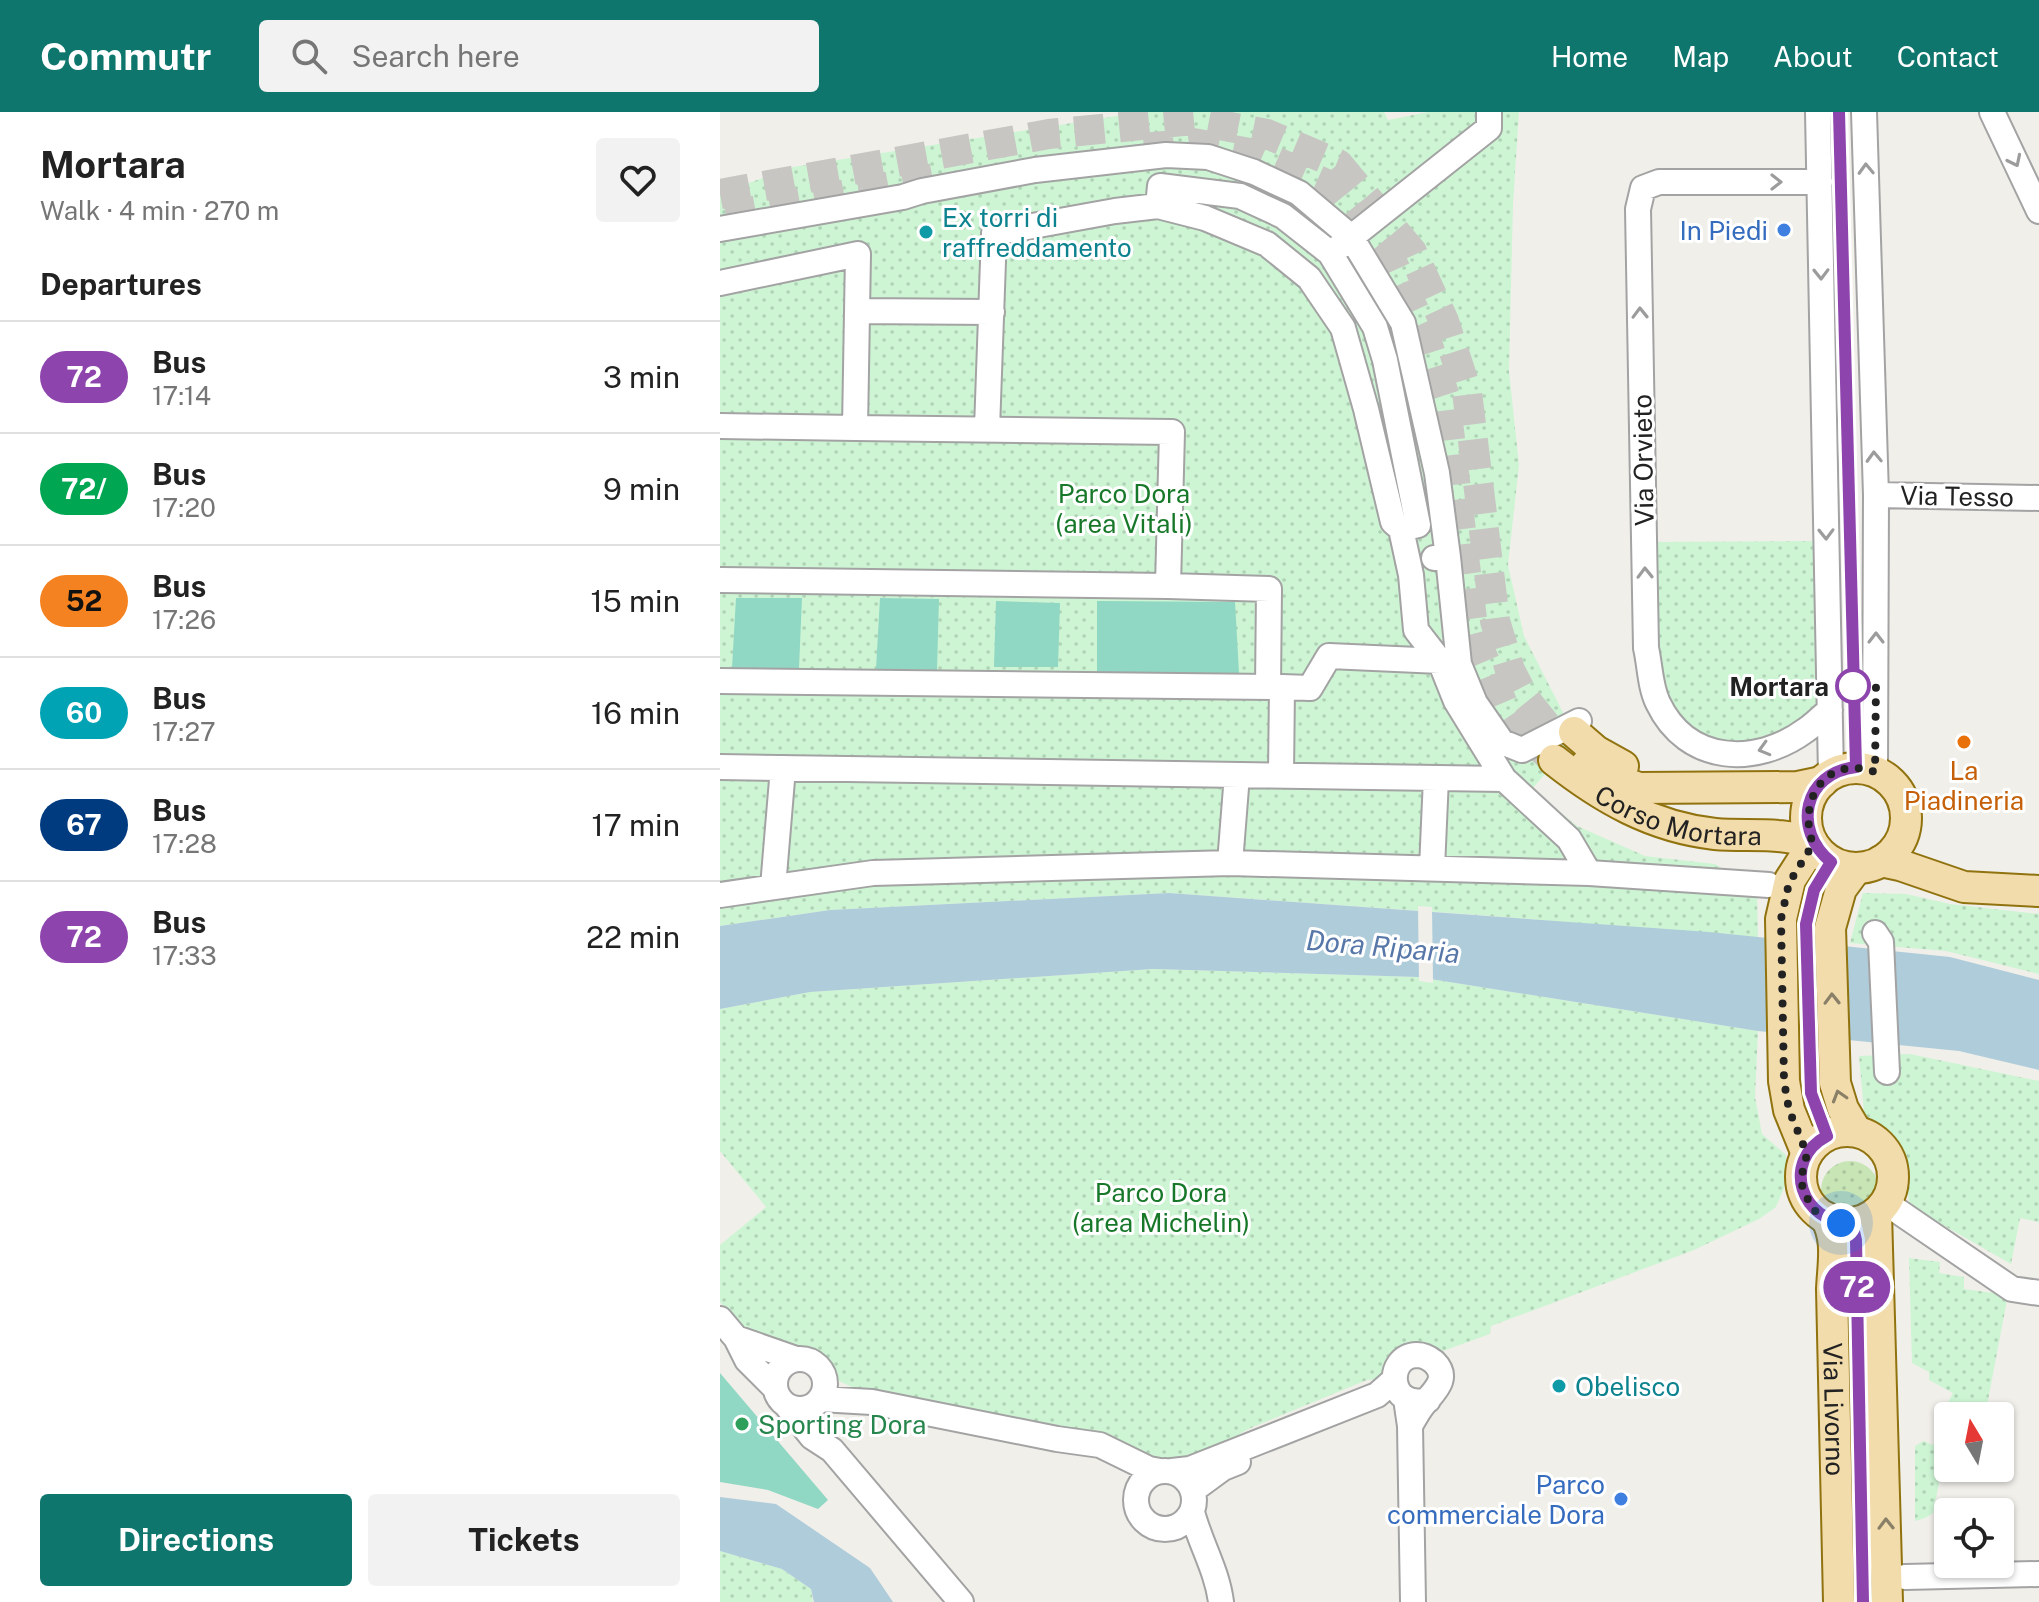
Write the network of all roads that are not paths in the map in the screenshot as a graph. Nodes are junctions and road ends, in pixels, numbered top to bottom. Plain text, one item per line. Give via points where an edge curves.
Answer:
1 (1489, 112) edge
2 (1818, 112) edge
3 (1864, 112) edge
4 (1992, 112) edge
5 (1820, 182) junction
6 (1158, 206) junction
7 (2039, 211) edge
8 (720, 229) edge
9 (1351, 237) junction
10 (1330, 253) junction
11 (720, 283) edge
12 (858, 311) junction
13 (992, 312) junction
14 (720, 426) edge
15 (855, 428) junction
16 (987, 429) junction
17 (1876, 495) junction
18 (2039, 498) edge
19 (1401, 529) junction
20 (720, 580) edge
21 (1168, 586) junction
22 (1440, 661) junction
23 (720, 681) edge
24 (1275, 687) junction
25 (1830, 710) junction
26 (1561, 746) junction
27 (720, 767) edge
28 (783, 768) junction
29 (1875, 772) junction
30 (1237, 775) junction
31 (1281, 775) junction
32 (1436, 778) junction
33 (1504, 779) junction
34 (1826, 779) junction
35 (1906, 831) junction
36 (1813, 844) junction
37 (1230, 863) junction
38 (1868, 866) junction
39 (1432, 868) junction
40 (1589, 873) junction
41 (2039, 873) edge
42 (1779, 883) junction
43 (773, 887) junction
44 (2039, 891) edge
45 (720, 895) edge
46 (1875, 933) dead end
47 (1887, 1072) dead end
48 (1856, 1131) junction
49 (1807, 1154) junction
50 (1881, 1208) junction
51 (1825, 1217) junction
52 (2039, 1293) edge
53 (720, 1319) edge
54 (736, 1338) junction
55 (796, 1359) junction
56 (823, 1374) junction
57 (1407, 1393) junction
58 (781, 1397) junction
59 (817, 1402) junction
60 (872, 1402) junction
61 (1057, 1439) junction
62 (832, 1450) junction
63 (1166, 1471) junction
64 (1135, 1498) junction
65 (1192, 1501) junction
66 (1161, 1530) junction
67 (2039, 1574) edge
68 (1905, 1577) dead end
69 (961, 1602) edge
70 (1208, 1602) edge
71 (1221, 1602) edge
72 (1413, 1602) edge
73 (1839, 1602) edge
74 (1887, 1602) edge

1 - 9 street via 1489,128
2 - 5 street
17 -> 3 street
4 -> 7 street
5 -> 25 street
25 -> 5 street, Via Orvieto via 1783,743 1760,751 1720,753 1683,737 1656,700 1646,648 1638,256 1643,188 1659,182
6 - 10 street via 1160,186 1240,196 1283,216
6 - 13 street via 994,233
6 - 19 street via 1205,218 1267,244 1309,278 1343,328 1393,522
8 - 9 street via 1035,170 1166,155 1208,157 1254,172 1299,193
9 - 10 street
9 - 26 street via 1403,323 1437,473 1440,558 1459,664 1475,703 1502,742 1522,750
10 - 19 street via 1375,327 1385,360 1418,525
11 - 12 street via 858,254
12 - 13 street
12 - 15 street
13 - 16 street
14 - 15 street
15 - 16 street
16 - 21 street via 1172,432
17 - 18 street, Via Tesso
29 -> 17 street
19 - 22 street via 1416,630
20 - 21 street
21 - 24 street via 1269,589
22 - 24 street via 1329,656 1310,688
22 - 33 street via 1456,701
23 - 24 street
24 - 31 street
25 - 34 street
26 - 34 main road, Corso Mortara via 1607,777 1639,788 1798,787
26 - 36 main road, Corso Mortara via 1606,797 1638,815 1713,834 1793,837
26 - 42 main road via 1561,790 1592,810 1675,842 1774,850 1784,860
27 - 28 street
28 - 30 street
28 - 43 street
29 - 34 main road via 1856,767
29 - 35 main road via 1898,793
30 - 31 street
30 - 37 street
31 - 32 street
32 - 33 street
32 - 39 street
33 - 40 street via 1569,839
34 - 36 main road via 1809,804
35 - 38 main road via 1897,848
35 - 41 main road via 1923,852 1963,867
36 - 38 main road via 1831,862
36 - 42 main road
37 - 39 street
37 - 43 street via 873,873
38 - 44 main road via 1900,865 1964,887
48 -> 38 main road via 1838,1096 1833,1057 1830,928 1841,889
39 - 40 street
40 - 42 street
42 - 49 main road via 1786,1099
43 - 45 street
46 - 47 street via 1881,942
48 - 49 main road via 1827,1136
48 - 50 main road via 1872,1138 1889,1156 1893,1180
49 - 51 main road via 1803,1190 1813,1209
50 - 51 main road via 1852,1223
50 - 52 street via 2012,1289
74 -> 50 main road, Via Livorno
51 - 73 main road, Via Livorno via 1834,1245
53 - 54 street
54 - 55 street
54 - 58 street via 747,1360
55 - 56 street via 814,1363
55 - 58 street via 778,1371
56 - 59 street via 825,1384
56 - 60 street
57 - 63 street via 1370,1398 1190,1469
57 - 65 street via 1223,1468
57 - 72 street
58 - 59 street via 800,1409
58 - 62 street via 812,1437
59 - 60 street
59 - 62 street
60 - 61 street
61 - 63 street via 1100,1445 1140,1466
61 - 64 street via 1113,1468
62 - 69 street
63 - 64 street via 1148,1476
63 - 65 street via 1181,1475
64 - 66 street via 1140,1516
65 - 66 street via 1184,1522
65 - 71 street
66 - 70 street via 1193,1557
67 - 68 street

